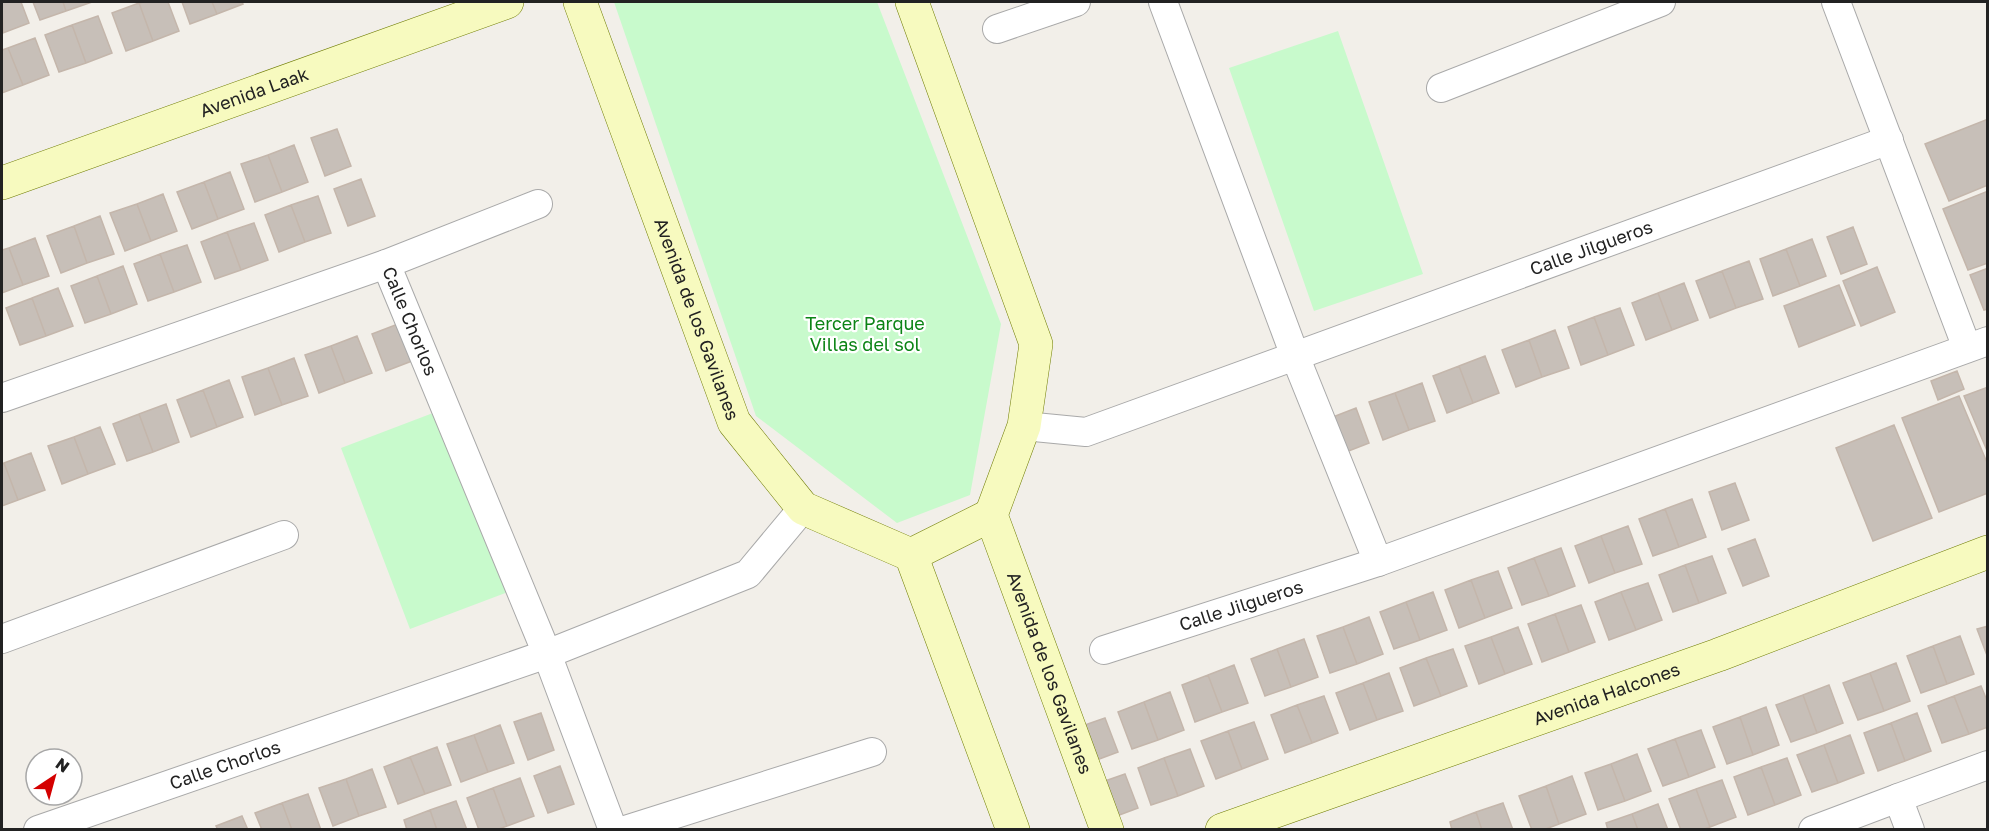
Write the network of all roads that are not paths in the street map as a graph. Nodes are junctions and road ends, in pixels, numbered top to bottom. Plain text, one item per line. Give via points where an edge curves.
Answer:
1 (507, 2) edge
2 (580, 2) edge
3 (912, 2) edge
4 (1076, 2) edge
5 (1163, 2) edge
6 (1661, 2) edge
7 (1836, 2) edge
8 (997, 29) dead end
9 (1441, 88) dead end
10 (1889, 140) junction
11 (2, 183) edge
12 (538, 204) dead end
13 (386, 264) junction
14 (1977, 345) edge
15 (1295, 356) junction
16 (2, 398) edge
17 (1024, 426) junction
18 (803, 508) junction
19 (991, 515) junction
20 (284, 535) dead end
21 (1988, 552) edge
22 (911, 555) junction
23 (1378, 562) junction
24 (2, 639) edge
25 (1104, 650) dead end
26 (547, 654) junction
27 (872, 752) dead end
28 (1988, 765) edge
29 (1898, 798) junction
30 (38, 830) edge
31 (613, 830) edge
32 (625, 830) edge
33 (1012, 830) edge
34 (1107, 830) edge
35 (1222, 830) edge
36 (1813, 830) edge
37 (1910, 830) edge

1 - 11 street, Avenida Laak
2 - 18 street, Avenida de los Gavilanes via 734,422
3 - 17 street via 1036,344
4 - 8 street
5 - 15 street
6 - 9 street
7 - 10 street, Calle Jilgueros
10 - 14 street, Calle Jilgueros
10 - 15 street, Calle Jilgueros
12 - 13 street
13 - 16 street, Calle Chorlos
13 - 26 street, Calle Chorlos
14 - 23 street, Calle Jilgueros
15 - 17 street, Calle Jilgueros via 1086,432
15 - 23 street
17 - 19 street
18 - 22 street, Avenida de los Gavilanes
18 - 26 street, Calle Chorlos via 748,574
19 - 22 street
19 - 34 street, Avenida de los Gavilanes
20 - 24 street
21 - 35 street, Avenida Halcones via 1718,655
22 - 33 street
23 - 25 street, Calle Jilgueros
26 - 30 street, Calle Chorlos
26 - 31 street, Calle Chorlos
27 - 32 street
28 - 29 street
29 - 36 street
29 - 37 street

